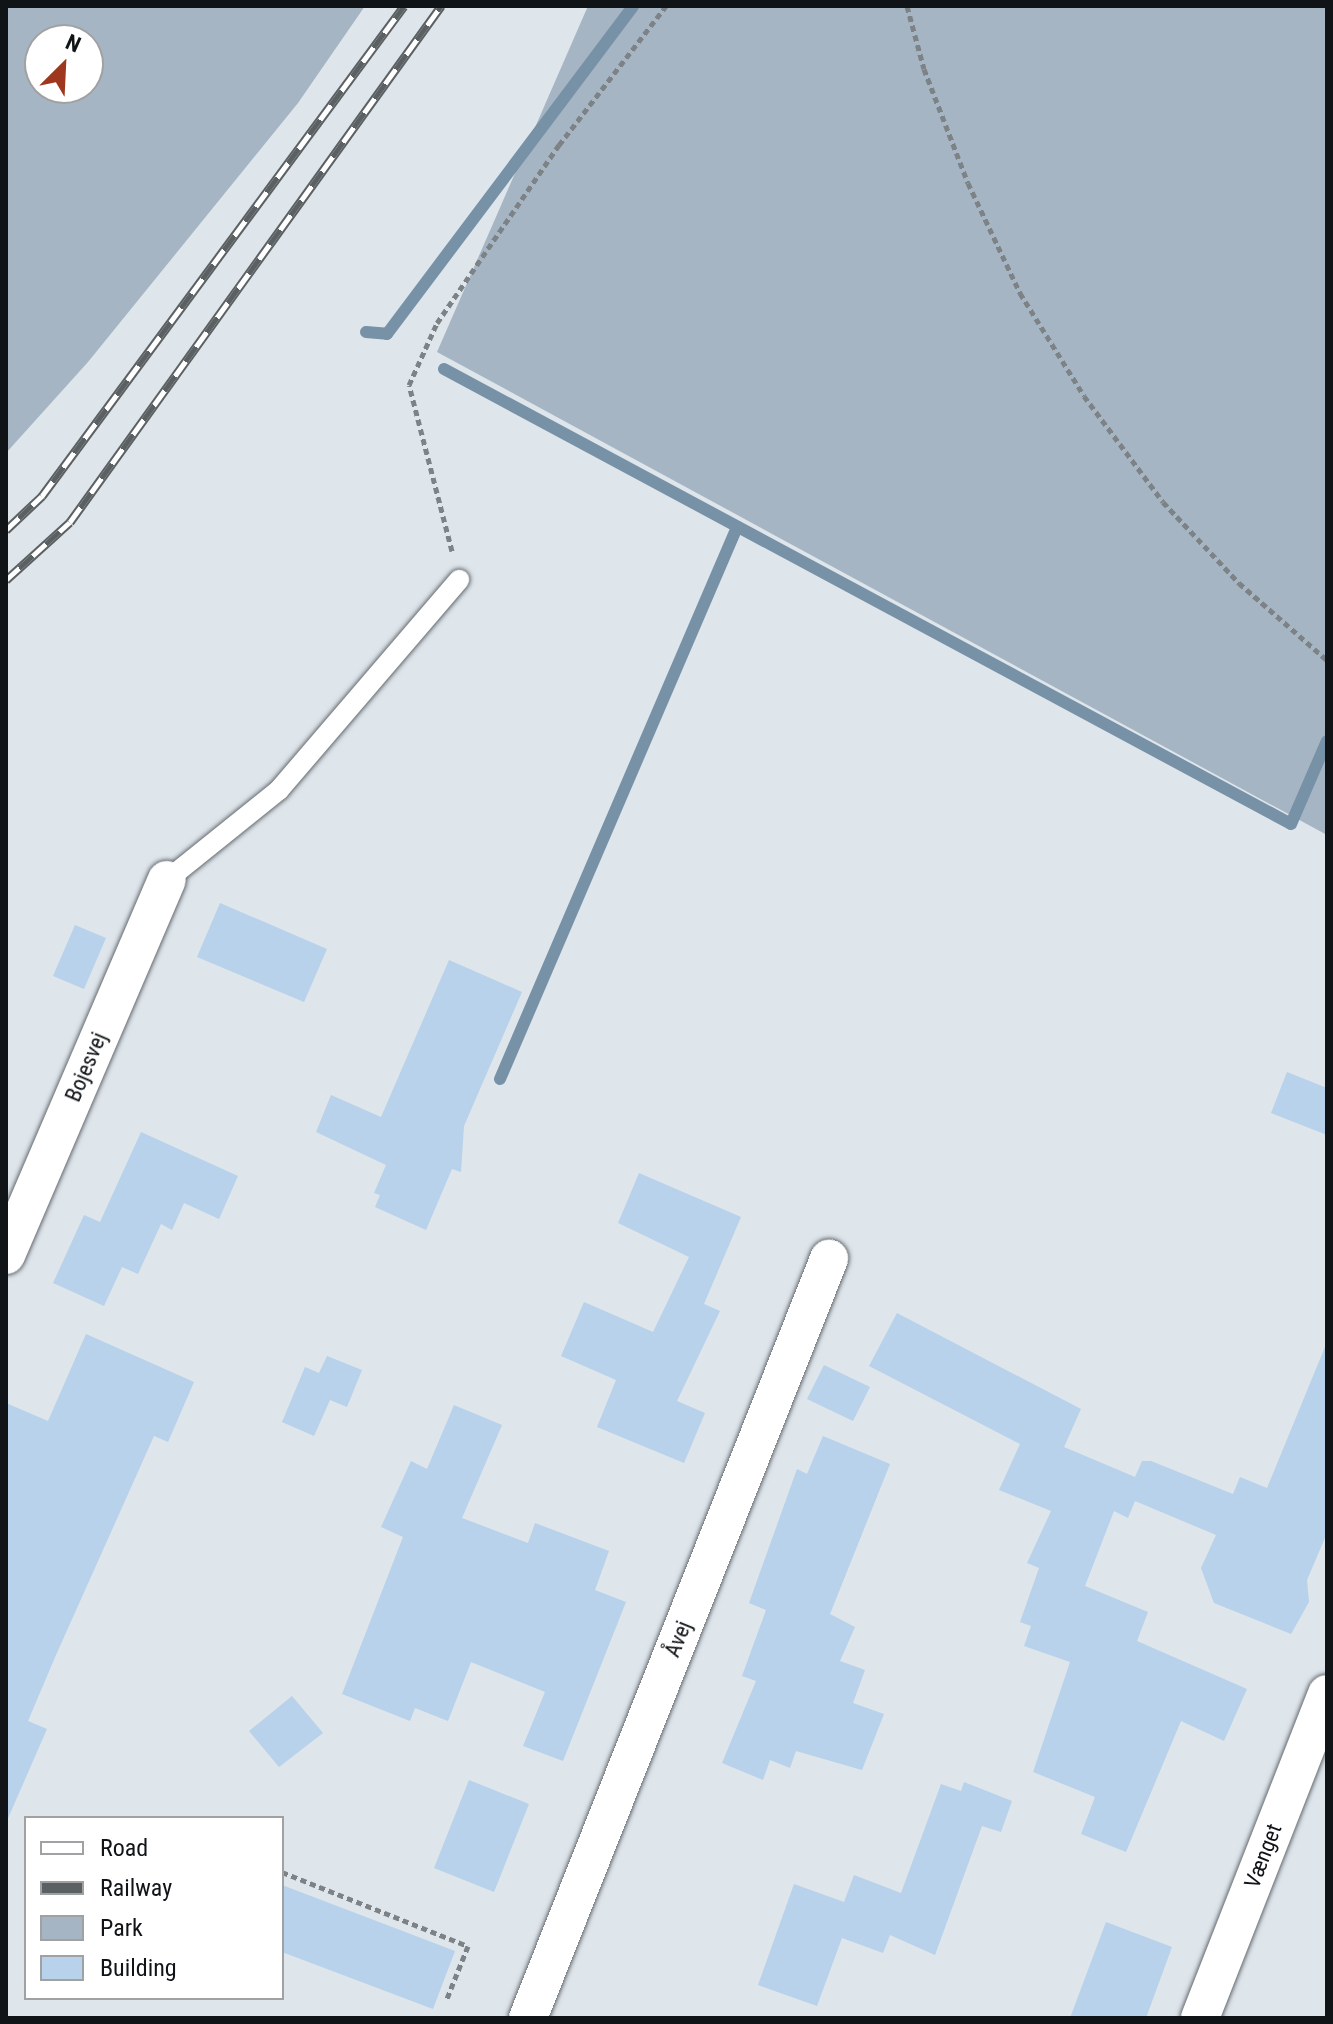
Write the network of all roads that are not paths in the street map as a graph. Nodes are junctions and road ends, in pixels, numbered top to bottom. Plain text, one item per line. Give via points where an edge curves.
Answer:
1 (459, 580) road end
2 (167, 880) joint
3 (6, 1255) edge
4 (829, 1259) dead end
5 (1327, 1694) edge
6 (528, 2018) edge
7 (1200, 2018) edge

1 - 2 lane via 279,790
2 - 3 street, Bojesvej
4 - 6 street, Åvej
5 - 7 street, Vænget

